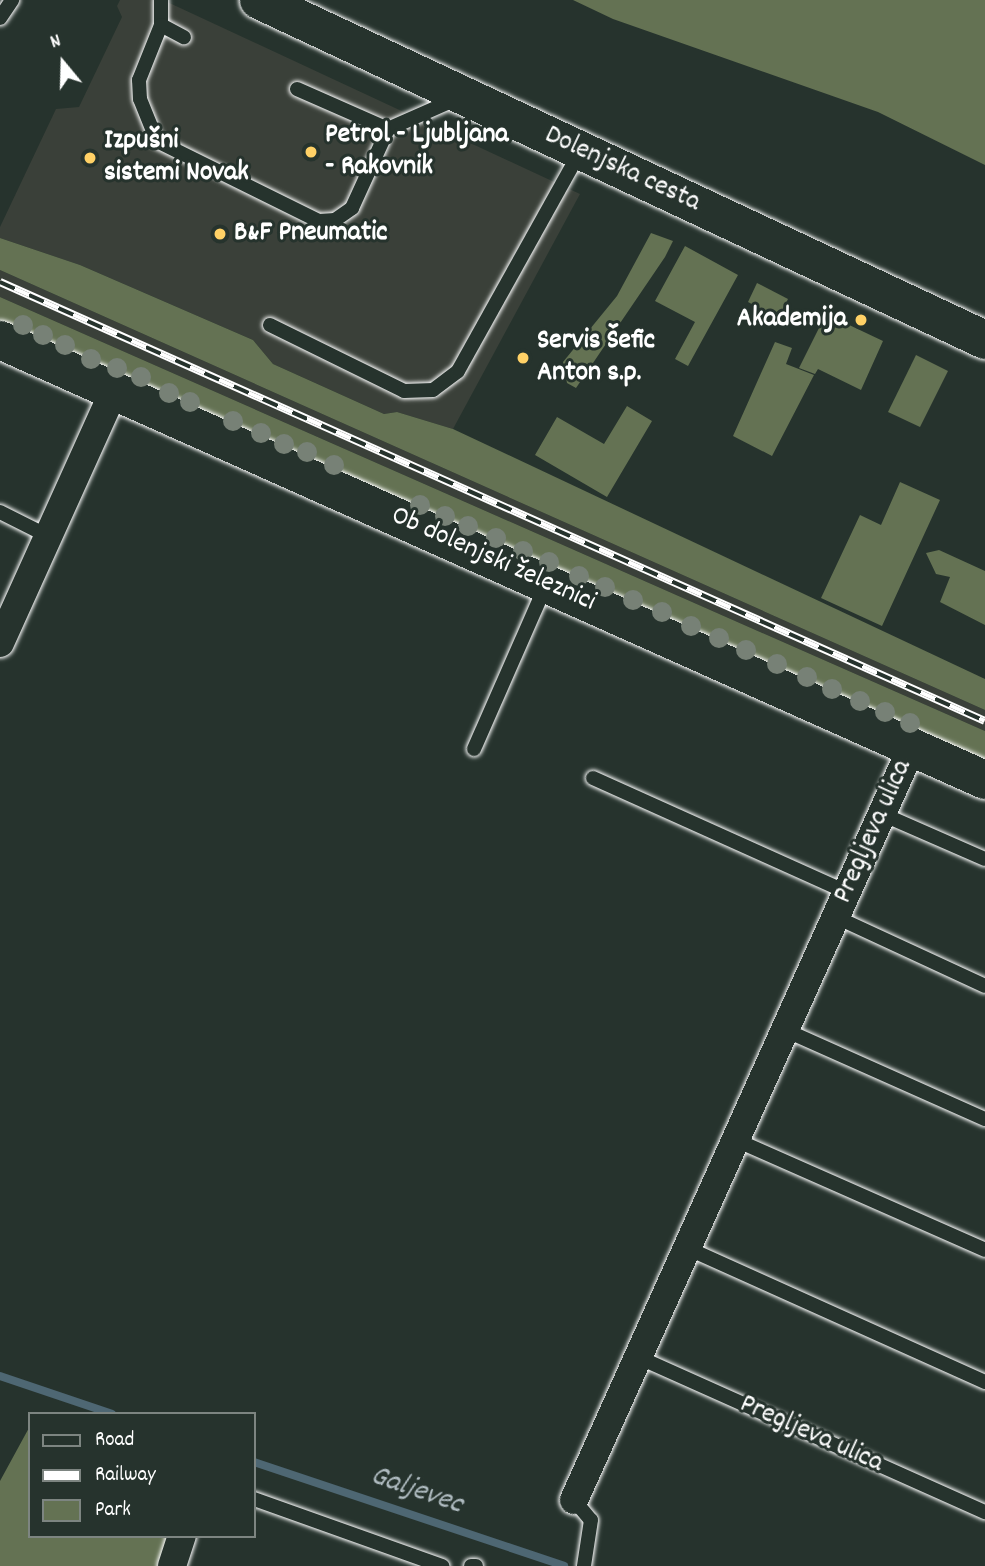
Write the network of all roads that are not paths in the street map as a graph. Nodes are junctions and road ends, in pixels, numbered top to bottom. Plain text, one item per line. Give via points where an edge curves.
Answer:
1 (12, 0) edge
2 (161, 0) edge
3 (259, 0) edge
4 (0, 18) edge
5 (161, 25) junction
6 (184, 37) dead end
7 (297, 89) dead end
8 (466, 96) junction
9 (388, 129) junction
10 (581, 150) junction
11 (270, 325) dead end
12 (0, 340) edge
13 (985, 340) edge
14 (114, 391) junction
15 (0, 512) edge
16 (48, 536) junction
17 (547, 584) junction
18 (0, 643) edge
19 (912, 747) junction
20 (474, 749) dead end
21 (593, 778) dead end
22 (985, 780) edge
23 (882, 814) junction
24 (985, 859) edge
25 (841, 905) junction
26 (985, 986) edge
27 (785, 1030) junction
28 (985, 1119) edge
29 (736, 1140) junction
30 (687, 1248) junction
31 (985, 1250) edge
32 (638, 1357) junction
33 (985, 1382) edge
34 (256, 1500) edge
35 (574, 1500) joint
36 (985, 1512) edge
37 (181, 1538) edge
38 (586, 1559) edge
39 (172, 1566) edge
40 (442, 1566) edge

1 - 4 lane
2 - 5 lane
3 - 8 street, Dolenjska cesta
5 - 6 lane
5 - 9 lane via 139,80 140,99 157,141 319,221 335,220 352,208
7 - 9 lane
8 - 9 lane
8 - 10 street, Dolenjska cesta
10 - 11 lane via 458,371 433,390 404,391
10 - 13 street, Dolenjska cesta
12 - 14 street, Ob dolenjski železnici
14 - 16 street
14 - 17 street, Ob dolenjski železnici
15 - 16 lane
16 - 18 street
17 - 19 street, Ob dolenjski železnici
17 - 20 lane
19 - 22 street, Ob dolenjski železnici
19 - 23 street, Pregljeva ulica
21 - 25 lane
23 - 24 lane
23 - 25 street, Pregljeva ulica
25 - 26 lane, Pregljeva ulica
25 - 27 street, Pregljeva ulica
27 - 28 lane
27 - 29 street, Pregljeva ulica
29 - 30 street, Pregljeva ulica
29 - 31 lane
30 - 32 street, Pregljeva ulica
30 - 33 lane
32 - 35 street, Pregljeva ulica
32 - 36 lane, Pregljeva ulica
34 - 40 lane
35 - 38 lane, Pregljeva ulica via 591,1520
37 - 39 street

